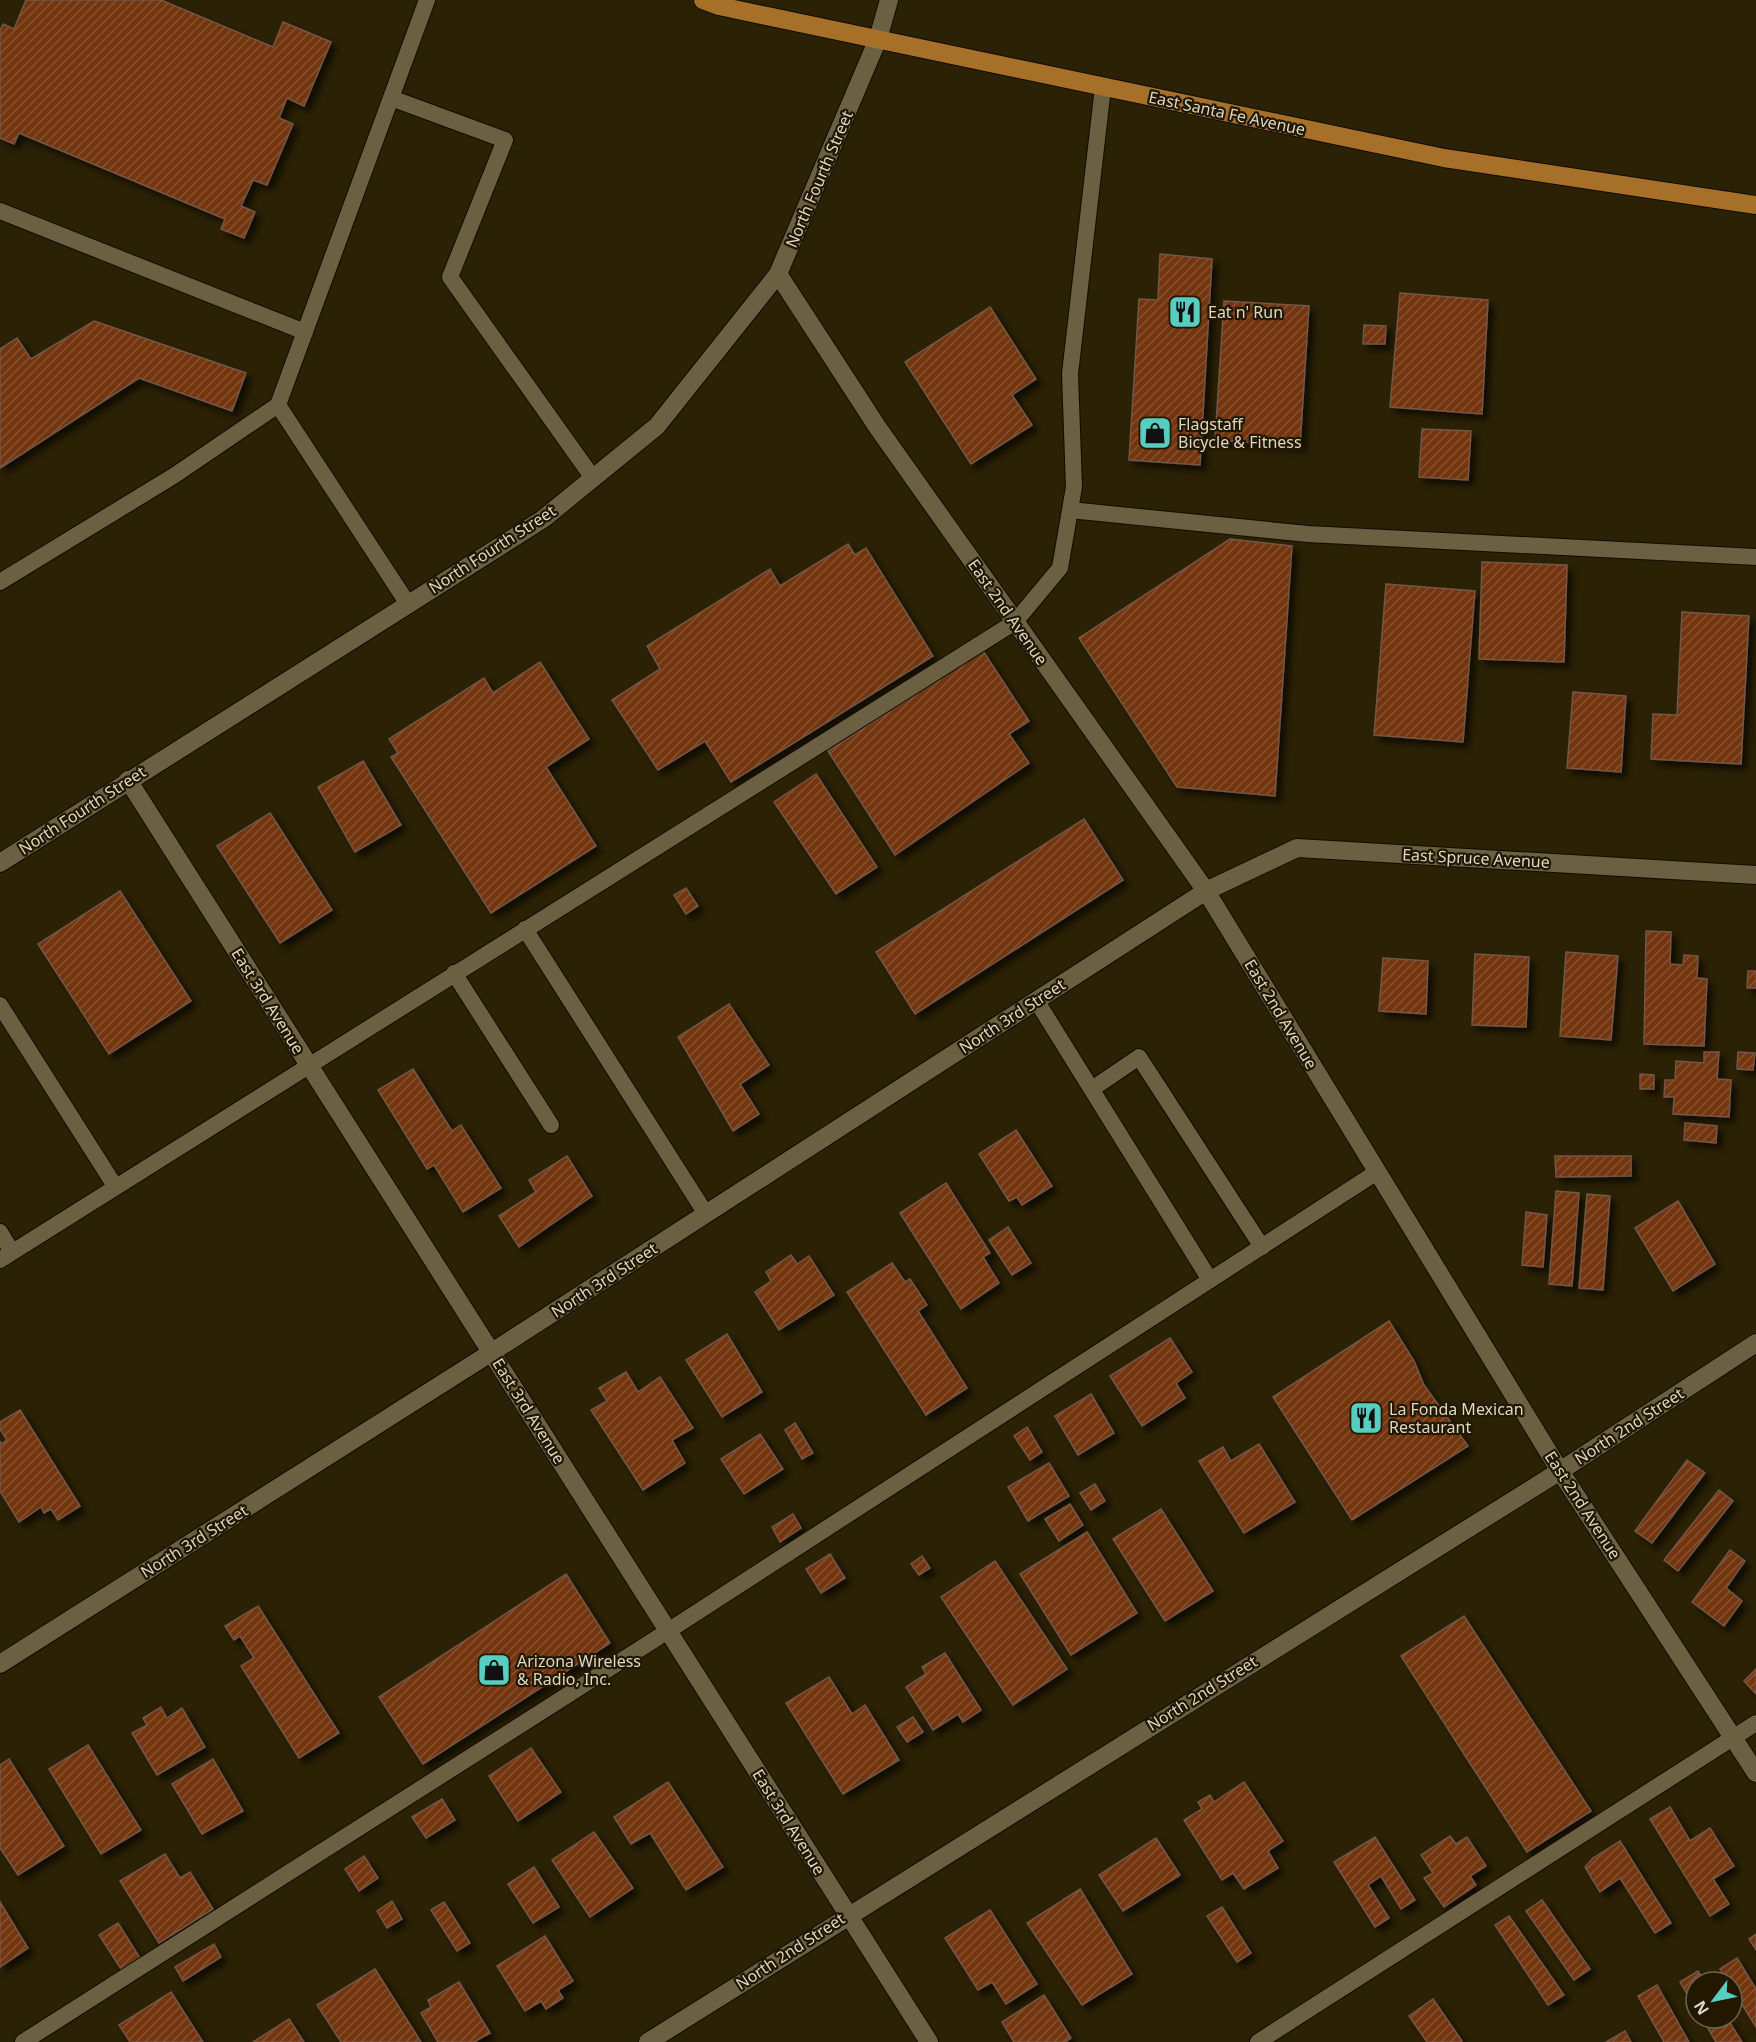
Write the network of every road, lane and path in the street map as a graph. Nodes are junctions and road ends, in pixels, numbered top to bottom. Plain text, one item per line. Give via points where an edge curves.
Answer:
1 (427, 0) edge
2 (703, 0) edge
3 (889, 0) edge
4 (878, 39) junction
5 (1103, 87) junction
6 (391, 98) junction
7 (1756, 205) edge
8 (0, 211) edge
9 (778, 274) junction
10 (305, 332) junction
11 (278, 405) junction
12 (593, 478) junction
13 (1070, 510) junction
14 (1756, 557) edge
15 (0, 582) edge
16 (408, 604) junction
17 (1015, 622) junction
18 (128, 780) junction
19 (0, 863) edge
20 (1756, 875) edge
21 (1206, 891) junction
22 (525, 928) junction
23 (454, 973) junction
24 (1036, 1000) junction
25 (0, 1005) edge
26 (308, 1064) junction
27 (1092, 1089) junction
28 (551, 1125) dead end
29 (1377, 1172) junction
30 (115, 1186) junction
31 (706, 1214) junction
32 (0, 1232) edge
33 (1262, 1247) junction
34 (6, 1256) edge
35 (1210, 1280) junction
36 (1756, 1343) edge
37 (492, 1352) junction
38 (1560, 1471) junction
39 (669, 1631) junction
40 (0, 1664) edge
41 (1756, 1723) edge
42 (1733, 1738) junction
43 (1756, 1773) edge
44 (847, 1915) junction
45 (23, 2042) edge
46 (648, 2042) edge
47 (929, 2042) edge
48 (1258, 2042) edge

1 - 6 lane
2 - 4 main road, East Santa Fe Avenue
3 - 4 street, North Fourth Street
4 - 5 main road, East Santa Fe Avenue
4 - 9 street, North Fourth Street
5 - 7 main road, East Santa Fe Avenue via 1444,158
5 - 13 lane via 1070,374 1074,487
6 - 10 lane
6 - 12 lane via 505,140 450,277
8 - 10 lane
9 - 12 street, North Fourth Street via 657,426
9 - 17 street, East 2nd Avenue via 878,428
10 - 11 lane
11 - 15 lane via 175,475
11 - 16 lane
12 - 16 street, North Fourth Street via 543,519
13 - 14 lane via 1308,534
13 - 17 lane via 1060,568
16 - 18 street, North Fourth Street
17 - 21 street, East 2nd Avenue
17 - 22 lane
18 - 19 street, North Fourth Street
18 - 26 street, East 3rd Avenue
20 - 21 street, East Spruce Avenue via 1297,848
21 - 24 street, North 3rd Street
21 - 29 street, East 2nd Avenue
22 - 23 lane
22 - 31 lane
23 - 26 lane
23 - 28 lane
24 - 27 lane
24 - 31 street, North 3rd Street
25 - 30 lane
26 - 30 lane
26 - 37 street, East 3rd Avenue
27 - 33 lane via 1139,1057
27 - 35 lane
29 - 33 lane
29 - 38 street, East 2nd Avenue
30 - 34 lane
31 - 37 street, North 3rd Street
32 - 34 lane
33 - 35 lane
35 - 39 lane
36 - 38 street, North 2nd Street
37 - 39 street, East 3rd Avenue
37 - 40 street, North 3rd Street
38 - 42 street, East 2nd Avenue
38 - 44 street, North 2nd Street
39 - 44 street, East 3rd Avenue
39 - 45 lane
41 - 42 lane
42 - 43 street, East 2nd Avenue
42 - 48 lane
44 - 46 street, North 2nd Street
44 - 47 street, East 3rd Avenue

